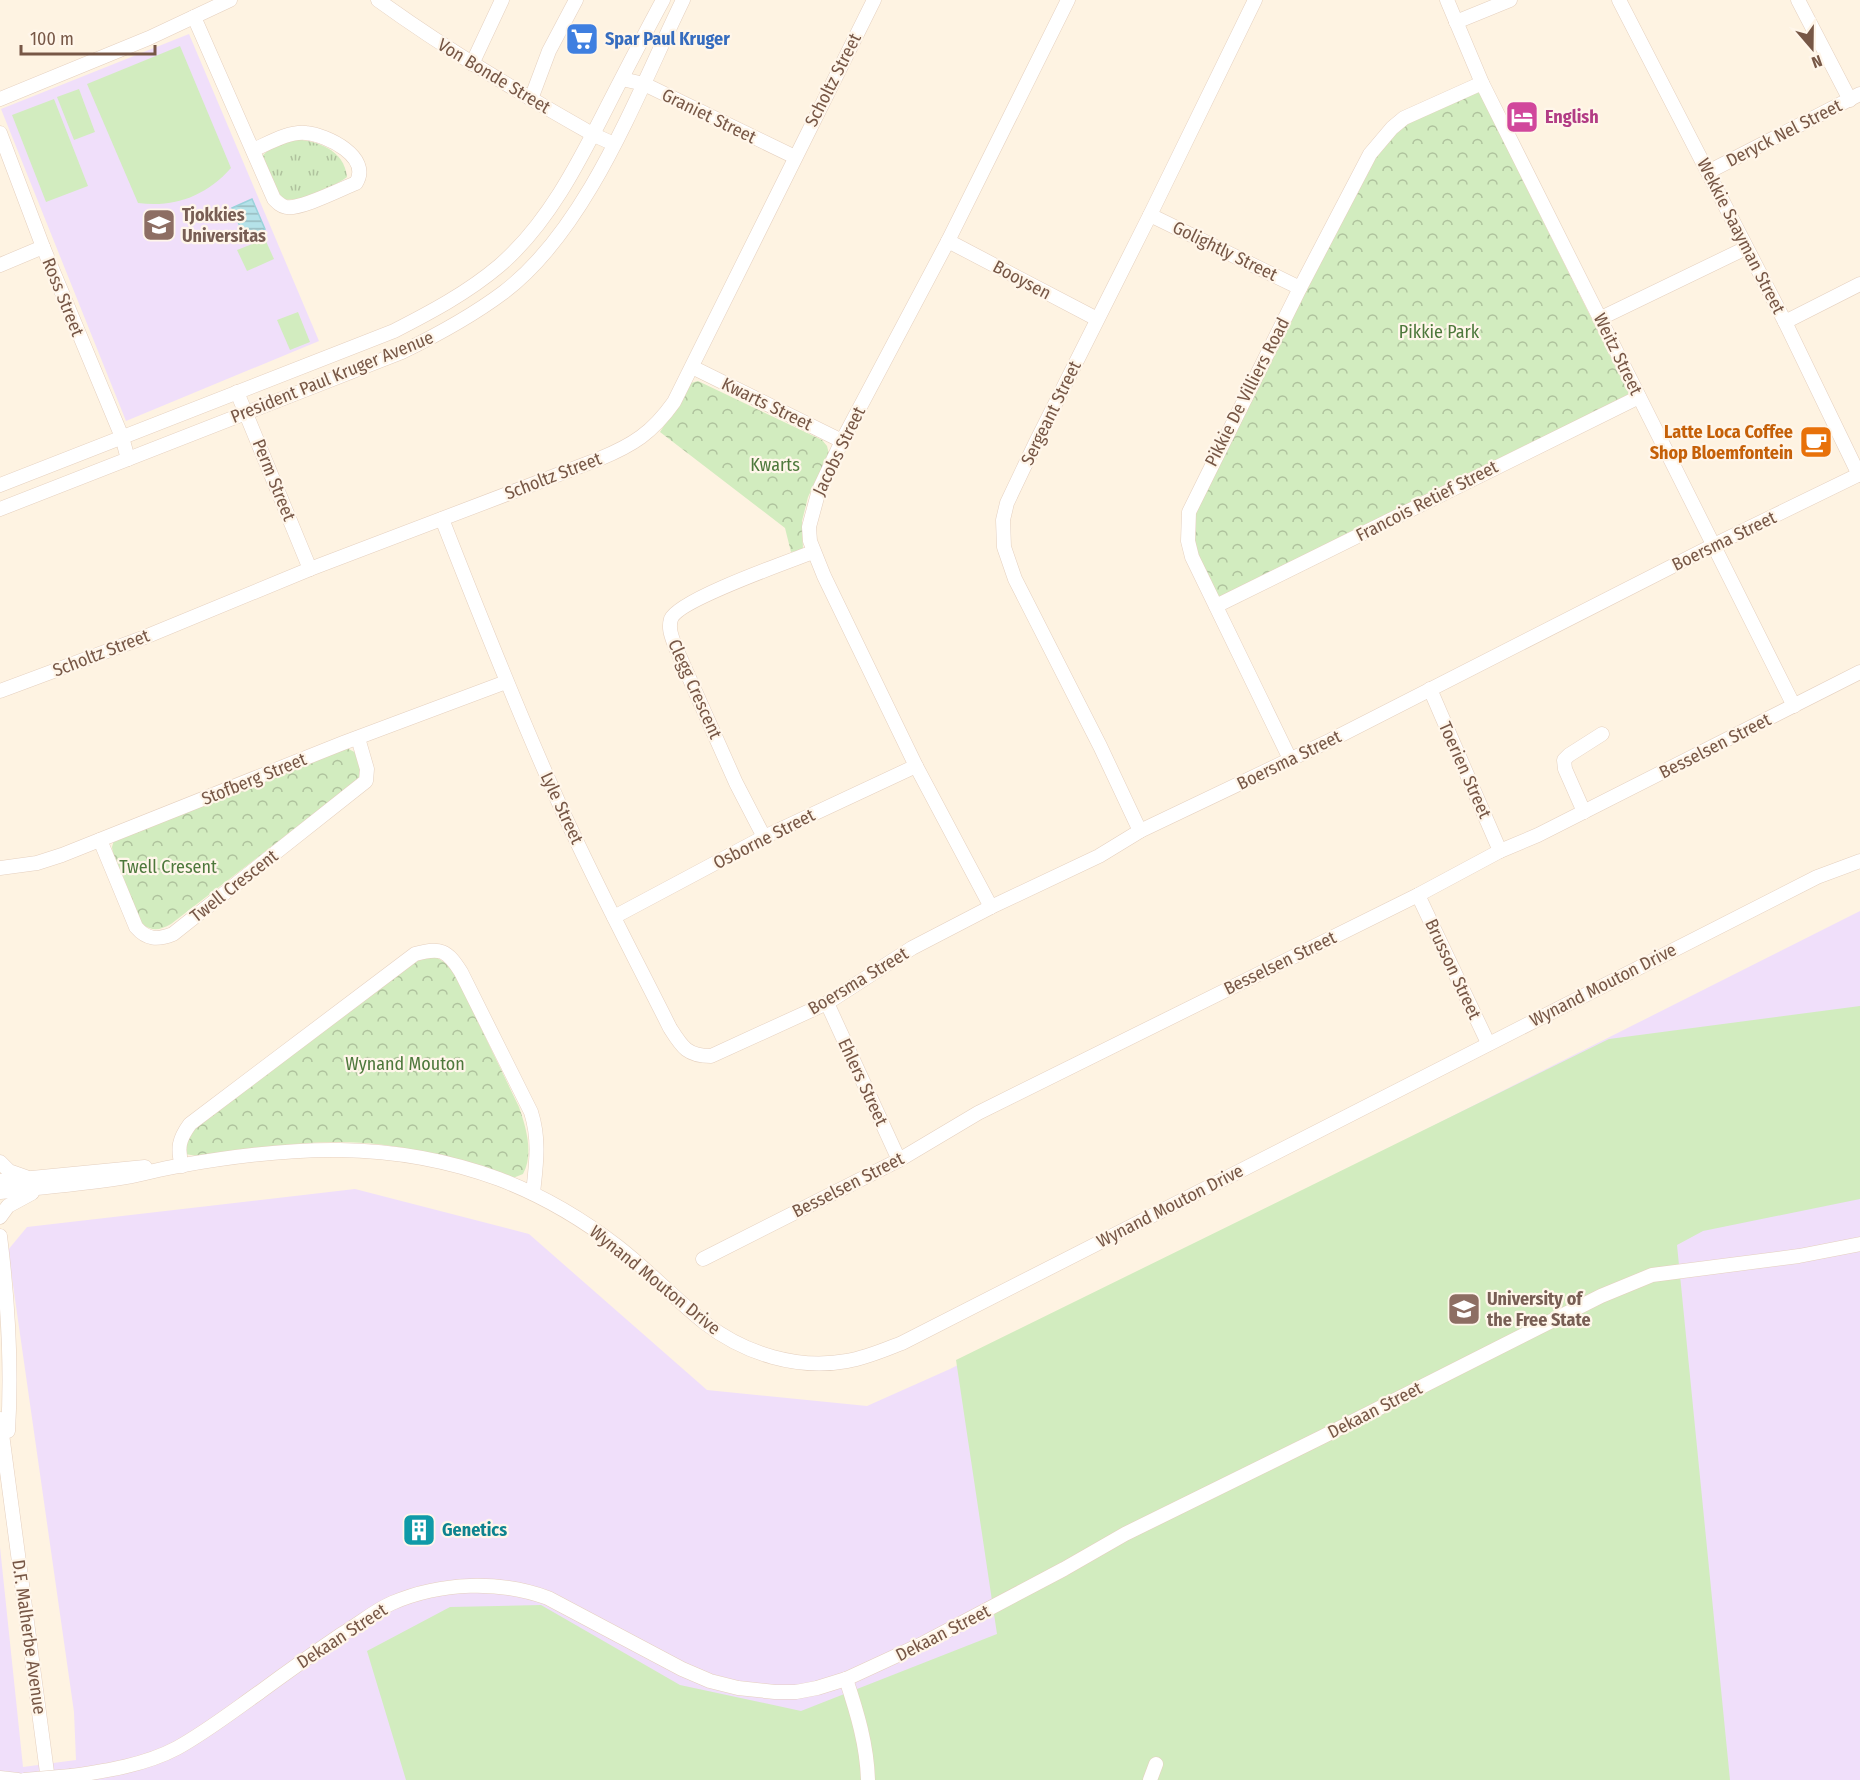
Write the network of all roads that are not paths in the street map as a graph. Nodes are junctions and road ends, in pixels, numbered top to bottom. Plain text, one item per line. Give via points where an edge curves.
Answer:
1 (230, 0) edge
2 (378, 0) edge
3 (502, 0) edge
4 (576, 0) edge
5 (663, 0) edge
6 (683, 0) edge
7 (874, 0) edge
8 (1068, 0) edge
9 (1255, 0) edge
10 (1446, 0) edge
11 (1510, 0) edge
12 (1619, 0) edge
13 (1798, 0) edge
14 (194, 17) junction
15 (1456, 22) junction
16 (472, 64) junction
17 (622, 79) junction
18 (1482, 83) junction
19 (644, 84) junction
20 (1855, 97) edge
21 (0, 99) edge
22 (531, 99) junction
23 (0, 133) edge
24 (594, 135) junction
25 (614, 144) junction
26 (253, 150) junction
27 (795, 157) junction
28 (1708, 172) junction
29 (1150, 215) junction
30 (948, 241) junction
31 (43, 247) junction
32 (1746, 248) junction
33 (0, 265) edge
34 (1860, 284) edge
35 (474, 285) junction
36 (1300, 288) junction
37 (488, 303) junction
38 (1601, 318) junction
39 (1097, 320) junction
40 (1785, 322) junction
41 (692, 367) junction
42 (237, 392) junction
43 (1639, 397) junction
44 (246, 413) junction
45 (122, 437) junction
46 (842, 441) junction
47 (128, 459) junction
48 (1859, 475) edge
49 (0, 485) edge
50 (0, 509) edge
51 (442, 519) junction
52 (1712, 546) junction
53 (813, 552) junction
54 (310, 569) junction
55 (1216, 606) junction
56 (1860, 672) edge
57 (506, 682) junction
58 (1430, 689) junction
59 (0, 691) edge
60 (1794, 706) junction
61 (1602, 734) dead end
62 (358, 738) junction
63 (1290, 759) junction
64 (916, 766) junction
65 (1584, 812) junction
66 (1140, 831) junction
67 (764, 837) junction
68 (100, 840) junction
69 (1500, 851) junction
70 (1860, 853) edge
71 (1860, 861) edge
72 (0, 868) edge
73 (1817, 877) junction
74 (1418, 895) junction
75 (991, 907) junction
76 (614, 917) junction
77 (827, 1003) junction
78 (1488, 1043) junction
79 (723, 1052) joint
80 (899, 1160) junction
81 (0, 1162) edge
82 (181, 1166) junction
83 (32, 1179) junction
84 (0, 1181) edge
85 (48, 1187) junction
86 (0, 1192) edge
87 (533, 1193) junction
88 (0, 1217) edge
89 (0, 1236) edge
90 (1860, 1244) edge
91 (703, 1259) dead end
92 (0, 1419) edge
93 (6, 1458) junction
94 (846, 1679) junction
95 (1156, 1764) dead end
96 (0, 1778) edge
97 (18, 1780) edge
98 (24, 1780) edge
99 (48, 1780) edge
100 (868, 1780) edge
101 (1150, 1780) edge

1 - 14 street
2 - 16 street, Von Bonde Street
3 - 16 street
4 - 22 street via 549,51
5 - 17 street, President Paul Kruger Avenue
6 - 19 street, President Paul Kruger Avenue
7 - 27 street, Scholtz Street
8 - 30 street, Jacobs Street
9 - 29 street, Sergeant Street
10 - 15 street, Weitz Street
11 - 15 street
12 - 28 street, Wekkie Saayman Street
13 - 20 street
14 - 21 street
14 - 26 street
15 - 18 street, Weitz Street
16 - 22 street, Von Bonde Street
17 - 19 street, Graniet Street
17 - 24 street, President Paul Kruger Avenue
18 - 36 street, Pikkie De Villiers Road via 1404,118 1381,139 1356,177
18 - 38 street, Weitz Street
19 - 25 street, President Paul Kruger Avenue
19 - 27 street, Graniet Street
20 - 28 street, Deryck Nel Street
22 - 24 street, Von Bonde Street
23 - 31 street, Ross Street
24 - 25 street, Von Bonde Street
24 - 35 street, President Paul Kruger Avenue via 535,228 506,260
25 - 37 street, President Paul Kruger Avenue via 586,196 541,257
26 - 26 street via 274,199 284,207 301,205 356,183 360,176 357,158 314,134 287,135
27 - 41 street, Scholtz Street
28 - 32 street, Wekkie Saayman Street
29 - 36 street, Golightly Street
29 - 39 street, Sergeant Street
30 - 39 street, Booysen
30 - 46 street, Jacobs Street
31 - 33 street
31 - 45 street, Ross Street
32 - 38 street
32 - 40 street, Wekkie Saayman Street
34 - 40 street
35 - 37 street
35 - 42 street, President Paul Kruger Avenue via 394,331
36 - 55 street, Pikkie De Villiers Road via 1189,512 1187,529 1192,557
37 - 44 street, President Paul Kruger Avenue via 402,352
38 - 43 street, Weitz Street
39 - 66 street, Sergeant Street via 1007,503 1002,534 1021,593
40 - 48 street, Wekkie Saayman Street
41 - 46 street, Kwarts Street
41 - 51 street, Scholtz Street via 674,402 642,438
42 - 44 street, Perm Street
42 - 45 street, President Paul Kruger Avenue
43 - 52 street, Weitz Street
43 - 55 street, Francois Retief Street
44 - 47 street, President Paul Kruger Avenue
44 - 54 street, Perm Street
45 - 47 street, Ross Street
45 - 49 street, President Paul Kruger Avenue
46 - 53 street, Jacobs Street via 813,508 809,527
47 - 50 street, President Paul Kruger Avenue
48 - 52 street, Boersma Street
51 - 54 street, Scholtz Street
51 - 57 street, Lyle Street
52 - 58 street, Boersma Street
52 - 60 street, Weitz Street
53 - 64 street, Jacobs Street
53 - 67 street, Clegg Crescent via 681,608 672,618 669,630
54 - 59 street, Scholtz Street
55 - 63 street, Pikkie De Villiers Road
56 - 60 street, Besselsen Street
57 - 62 street, Stofberg Street
57 - 76 street, Lyle Street via 554,794
58 - 63 street, Boersma Street
58 - 69 street, Toerien Street
60 - 65 street, Besselsen Street
61 - 65 street via 1564,760
62 - 68 street, Stofberg Street
62 - 68 street, Twell Crescent via 366,781 163,938 148,937 136,927
63 - 66 street, Boersma Street
64 - 67 street, Osborne Street
64 - 75 street, Jacobs Street
65 - 69 street, Besselsen Street
66 - 75 street, Boersma Street via 1099,856
67 - 76 street, Osborne Street
68 - 72 street, Stofberg Street via 37,863
69 - 74 street, Besselsen Street
70 - 73 street, Wynand Mouton Drive
71 - 73 street, Wynand Mouton Drive
73 - 78 street, Wynand Mouton Drive
74 - 78 street, Brusson Street
74 - 80 street, Besselsen Street via 978,1113
75 - 77 street, Boersma Street via 912,948
76 - 79 street, Lyle Street via 680,1045 699,1056
77 - 79 street, Boersma Street
77 - 80 street, Ehlers Street
78 - 87 street, Wynand Mouton Drive via 902,1342 848,1361 795,1363 729,1339 706,1324 616,1246
80 - 91 street, Besselsen Street
81 - 83 street via 9,1171
82 - 83 street, Wynand Mouton Drive via 132,1167
82 - 85 street, Wynand Mouton Drive
82 - 87 street, Wynand Mouton Drive via 284,1152 358,1149 455,1166
82 - 87 street via 178,1147 190,1124 415,954 438,950 446,952 461,972 531,1112 537,1136
83 - 84 street, Wynand Mouton Drive
85 - 86 street, Wynand Mouton Drive
85 - 88 street via 16,1200
89 - 93 street, D.F. Malherbe Avenue via 9,1342
90 - 94 street, Dekaan Street via 1652,1275 1601,1296 1125,1534 924,1643
92 - 93 street, D.F. Malherbe Avenue
93 - 99 street, D.F. Malherbe Avenue
94 - 98 street, Dekaan Street, bridge via 796,1692 738,1688 682,1669 532,1593 471,1586 434,1590 376,1611 175,1749 129,1765
94 - 100 street via 859,1720
95 - 101 street
96 - 97 street

